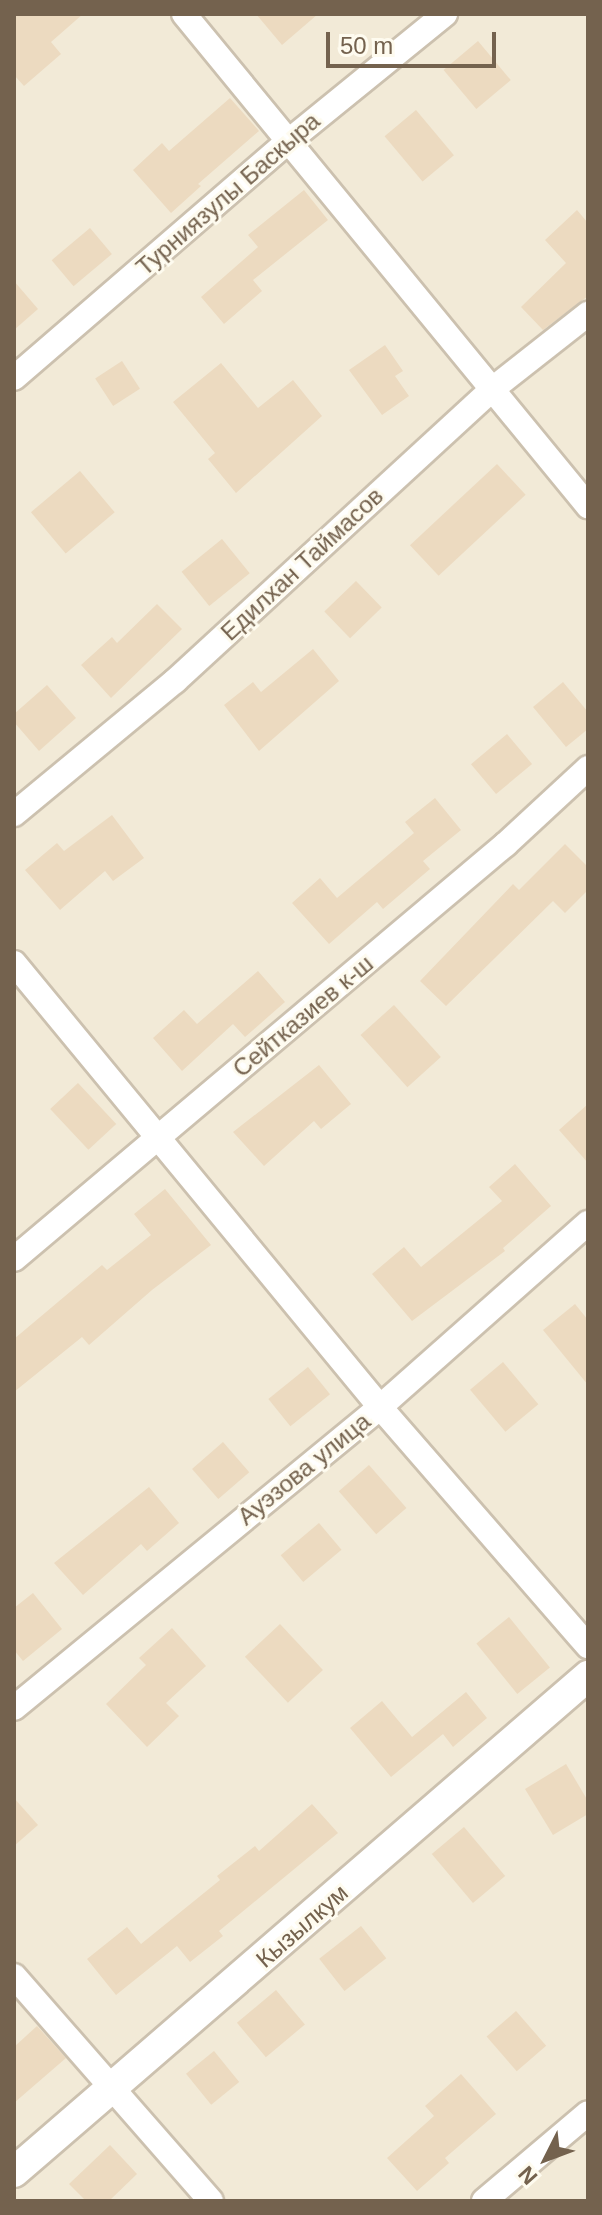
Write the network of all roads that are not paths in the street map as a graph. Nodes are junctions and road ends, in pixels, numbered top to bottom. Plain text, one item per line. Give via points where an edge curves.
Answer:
1 (184, 14) edge
2 (445, 14) edge
3 (290, 140) junction
4 (588, 314) edge
5 (14, 378) edge
6 (490, 391) junction
7 (588, 506) edge
8 (588, 768) edge
9 (14, 814) edge
10 (14, 963) edge
11 (160, 1138) junction
12 (588, 1223) edge
13 (14, 1259) edge
14 (380, 1407) junction
15 (588, 1646) edge
16 (588, 1676) edge
17 (14, 1708) edge
18 (14, 1976) edge
19 (113, 2090) junction
20 (588, 2113) edge
21 (14, 2172) edge
22 (211, 2201) edge
23 (484, 2201) edge

1 - 3 street
2 - 3 street, Турниязулы Баскыра
3 - 5 street, Турниязулы Баскыра
3 - 6 street
4 - 6 street, Едилхан Таймасов
6 - 7 street
6 - 9 street, Едилхан Таймасов via 175,681
8 - 11 street, Сейтказиев к-ш
10 - 11 street
11 - 13 street, Сейтказиев к-ш
11 - 14 street
12 - 14 street, Ауэзова улица
14 - 15 street
14 - 17 street, Ауэзова улица
16 - 19 street, Кызылкум
18 - 19 street
19 - 21 street, Кызылкум
19 - 22 street
20 - 23 street

